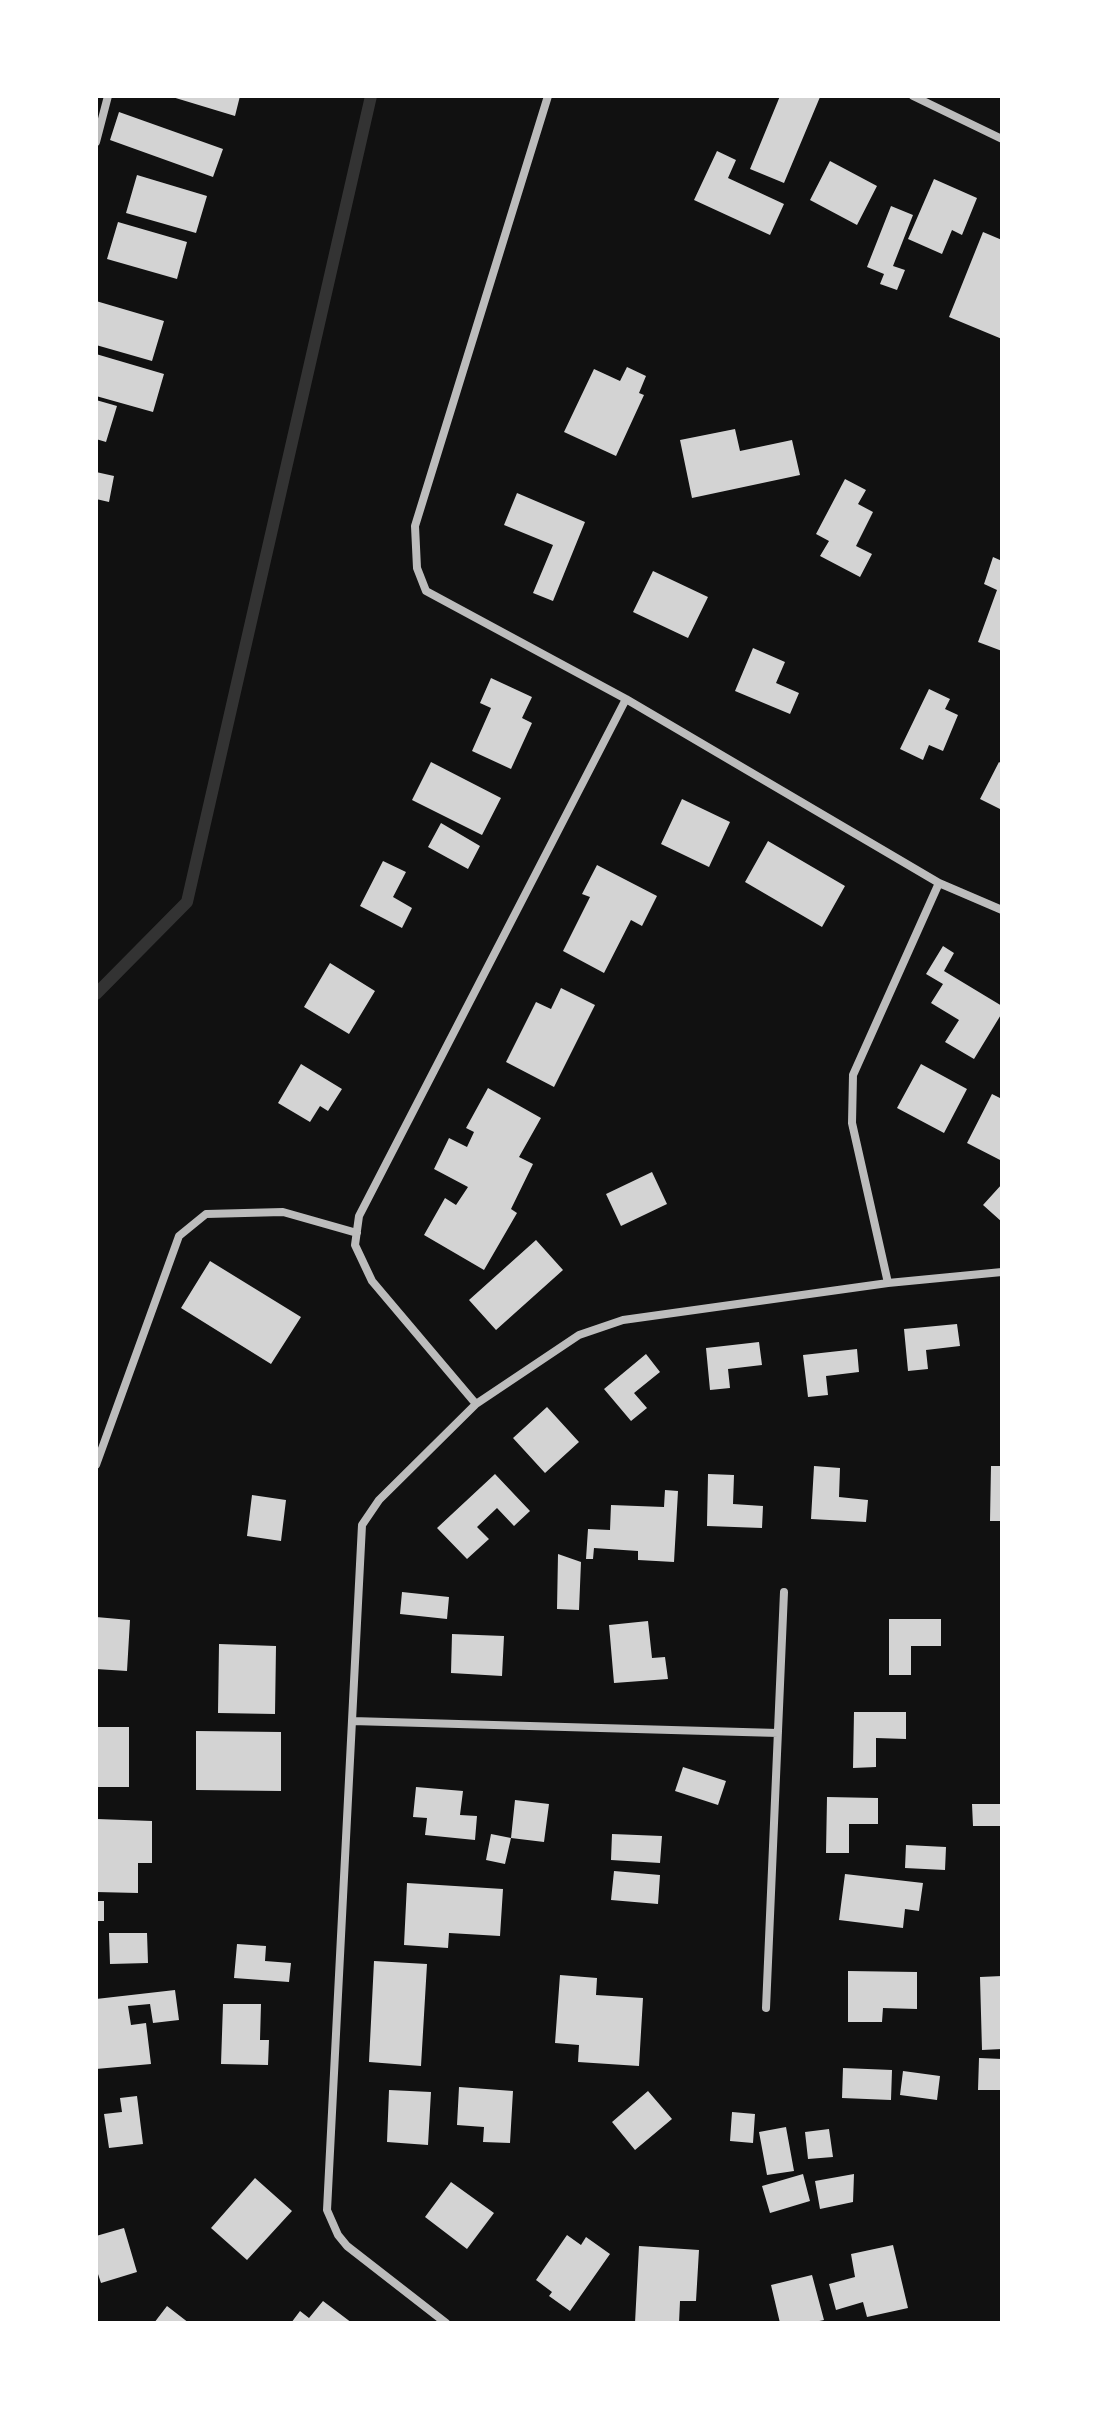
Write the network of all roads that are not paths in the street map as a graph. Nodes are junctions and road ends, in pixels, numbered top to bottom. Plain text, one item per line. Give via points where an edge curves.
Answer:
1 (108, 96) edge
2 (548, 96) edge
3 (913, 96) edge
4 (1002, 139) edge
5 (96, 142) edge
6 (626, 699) junction
7 (939, 883) junction
8 (1002, 910) edge
9 (357, 1233) junction
10 (1002, 1272) edge
11 (888, 1283) junction
12 (476, 1404) junction
13 (96, 1465) edge
14 (784, 1592) dead end
15 (352, 1721) junction
16 (778, 1733) junction
17 (766, 2008) dead end
18 (446, 2323) edge

1 - 5 street
2 - 6 street via 415,526 417,568 426,591
3 - 4 street
6 - 7 street
6 - 9 street via 359,1216
7 - 8 street
7 - 11 street via 853,1075 852,1123
9 - 12 street via 355,1245 372,1281
9 - 13 street via 283,1212 206,1214 179,1236
10 - 11 street
11 - 12 street via 623,1320 579,1335
12 - 15 street via 379,1500 362,1525
14 - 16 street
15 - 16 street
15 - 18 street via 327,2210 347,2246
16 - 17 street

